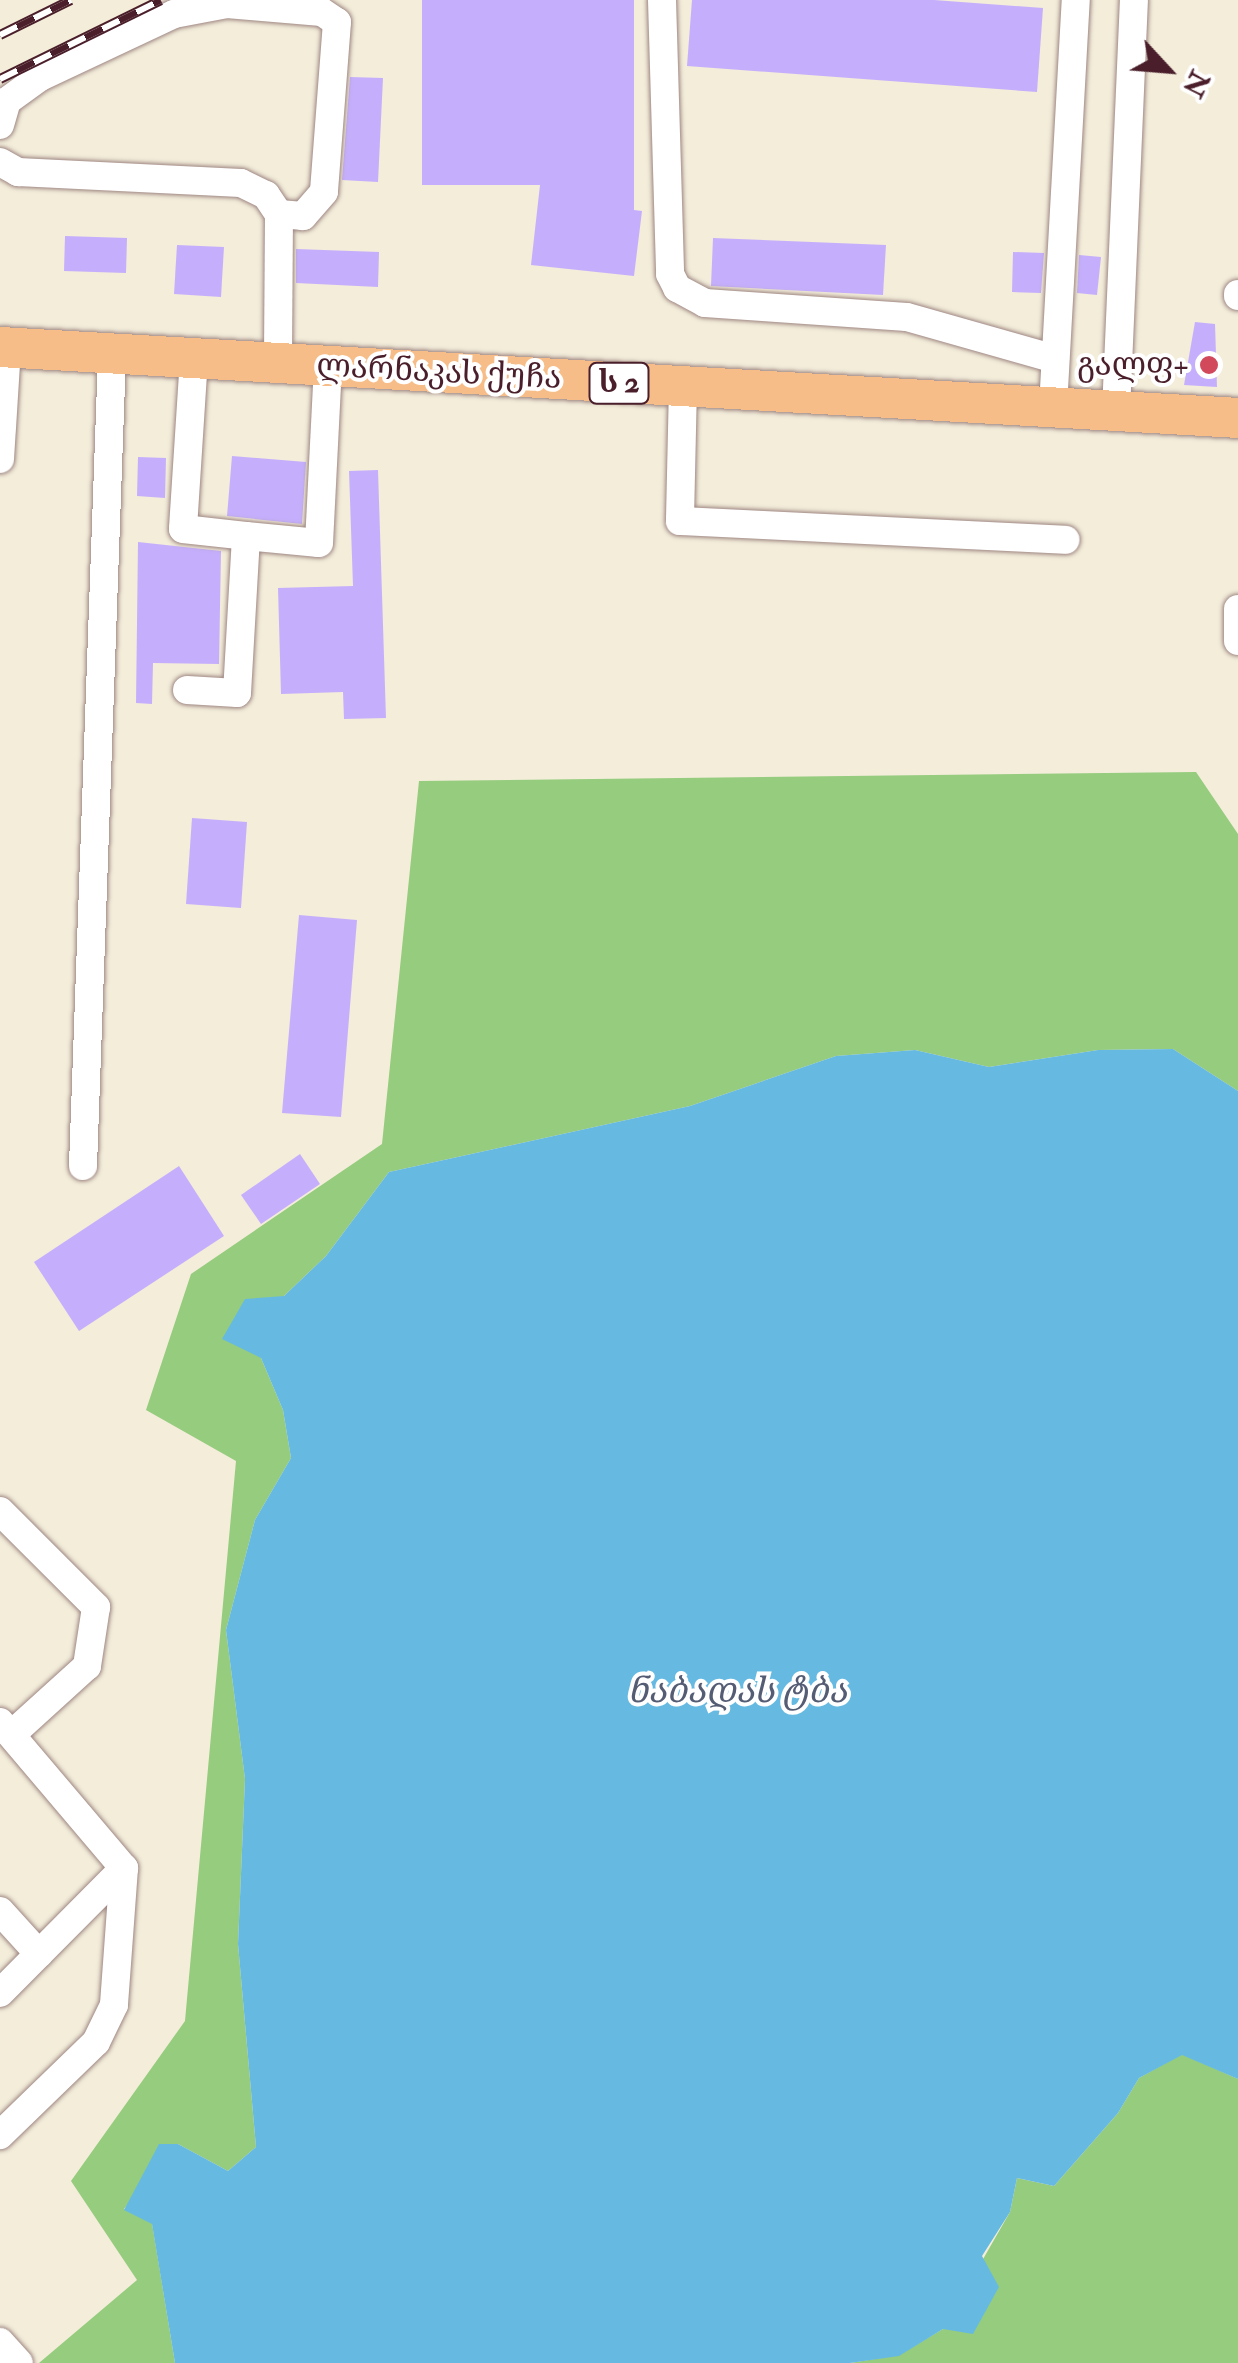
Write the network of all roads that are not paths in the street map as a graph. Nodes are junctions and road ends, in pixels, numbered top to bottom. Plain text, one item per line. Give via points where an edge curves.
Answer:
1 (662, 0) edge
2 (1076, 0) edge
3 (1134, 0) edge
4 (0, 125) edge
5 (0, 166) edge
6 (279, 214) junction
7 (3, 347) edge
8 (112, 354) junction
9 (194, 358) junction
10 (1055, 359) junction
11 (278, 363) junction
12 (328, 366) junction
13 (683, 386) junction
14 (1053, 407) junction
15 (1116, 411) junction
16 (1238, 418) edge
17 (0, 459) edge
18 (246, 536) junction
19 (1066, 540) dead end
20 (1238, 609) edge
21 (1238, 641) edge
22 (186, 690) dead end
23 (83, 1166) dead end
24 (0, 1510) edge
25 (6, 1728) edge
26 (124, 1868) junction
27 (0, 1911) edge
28 (39, 1954) junction
29 (0, 1993) edge
30 (0, 2135) edge
31 (0, 2342) edge
32 (19, 2363) edge

1 - 10 street via 670,274 677,288 705,303 906,318
2 - 10 street
3 - 15 street
4 - 6 street via 7,102 40,77 174,14 228,4 322,12 337,22 324,192 303,216
5 - 6 street via 241,183 266,195
6 - 11 street
7 - 8 highway, ლარნაკას ქუჩა / ს 2
7 - 17 street
8 - 9 highway, ლარნაკას ქუჩა / ს 2
8 - 23 street
9 - 11 highway, ლარნაკას ქუჩა / ს 2
9 - 18 street via 182,528
10 - 14 street
11 - 12 highway, ლარნაკას ქუჩა / ს 2
12 - 13 highway, ლარნაკას ქუჩა / ს 2
12 - 18 street via 319,543
13 - 14 highway, ლარნაკას ქუჩა / ს 2
13 - 19 street via 680,521
14 - 15 highway, ლარნაკას ქუჩა / ს 2
15 - 16 highway, ლარნაკას ქუჩა / ს 2
18 - 22 street via 237,693
20 - 21 street
24 - 25 street via 96,1607 86,1666
25 - 26 street
26 - 28 street
26 - 30 street via 114,2005 96,2042
27 - 28 street
28 - 29 street
31 - 32 street

